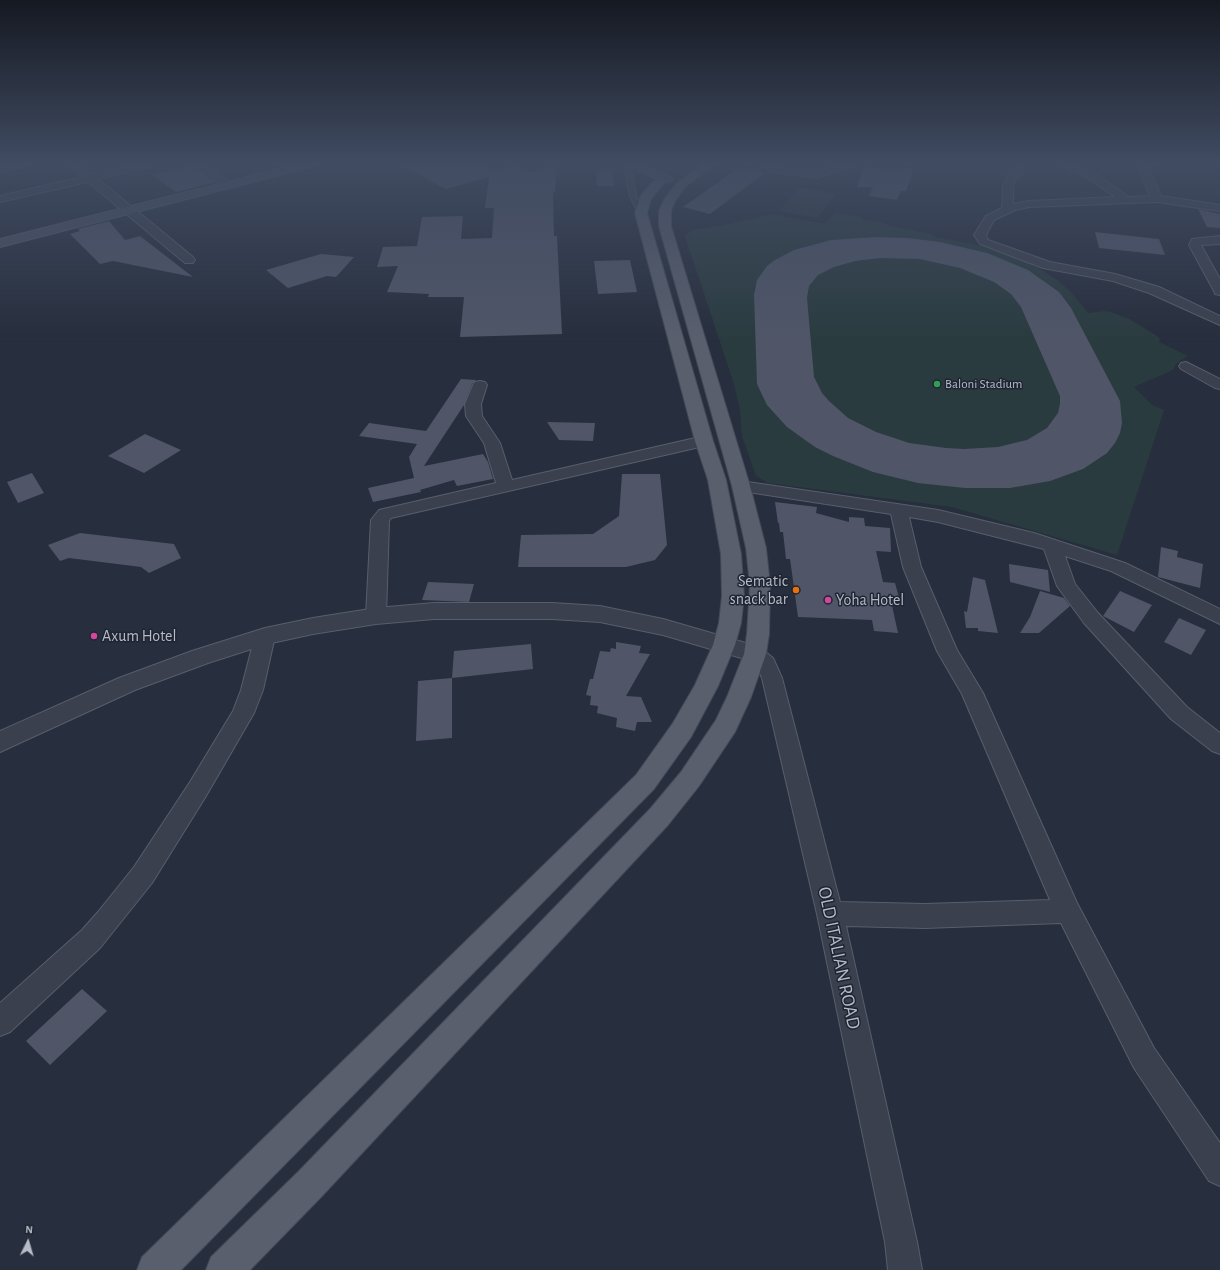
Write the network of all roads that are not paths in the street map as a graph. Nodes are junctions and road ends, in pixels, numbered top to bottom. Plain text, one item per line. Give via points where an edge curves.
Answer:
1 (64, 223) edge
2 (144, 223) edge
3 (644, 223) edge
4 (666, 223) edge
5 (987, 223) edge
6 (1, 239) edge
7 (1220, 240) edge
8 (189, 260) dead end
9 (1220, 291) edge
10 (1193, 309) junction
11 (1220, 313) edge
12 (1220, 321) edge
13 (1186, 366) dead end
14 (480, 385) dead end
15 (1220, 385) edge
16 (704, 440) junction
17 (740, 486) junction
18 (506, 487) junction
19 (898, 510) junction
20 (1052, 545) junction
21 (376, 616) junction
22 (1220, 617) edge
23 (265, 636) junction
24 (724, 645) junction
25 (755, 654) junction
26 (0, 742) edge
27 (1220, 746) edge
28 (1068, 911) junction
29 (830, 914) junction
30 (0, 1022) edge
31 (1220, 1170) edge
32 (155, 1270) edge
33 (224, 1270) edge
34 (905, 1270) edge

1 - 6 main road
2 - 8 street
3 - 16 main road
4 - 17 main road
5 - 10 street via 980,235 984,242 1047,265 1138,285
7 - 9 street via 1196,241 1195,245
10 - 11 street
10 - 12 street
13 - 15 street
14 - 18 street via 473,404 474,416 492,443
16 - 18 street
16 - 24 main road via 717,480 732,554 733,596
17 - 19 street
17 - 25 main road via 756,548 760,584
18 - 21 street via 389,512 382,516
19 - 20 street via 969,522
19 - 28 street via 912,567 947,651 972,692
20 - 22 street via 1118,567
20 - 27 street via 1066,586 1091,618 1178,713
21 - 23 street
21 - 24 street via 434,611 552,611 600,614 663,626
23 - 26 street via 127,684
23 - 30 street via 252,690 243,713 143,875 91,939
24 - 25 street
24 - 32 main road via 706,686 682,730 645,782
25 - 29 street, OLD ITALIAN ROAD via 766,663 772,678
25 - 33 main road via 726,725 690,779 659,817 310,1184
28 - 29 street via 925,916
28 - 31 street via 1144,1058
29 - 34 street, OLD ITALIAN ROAD

